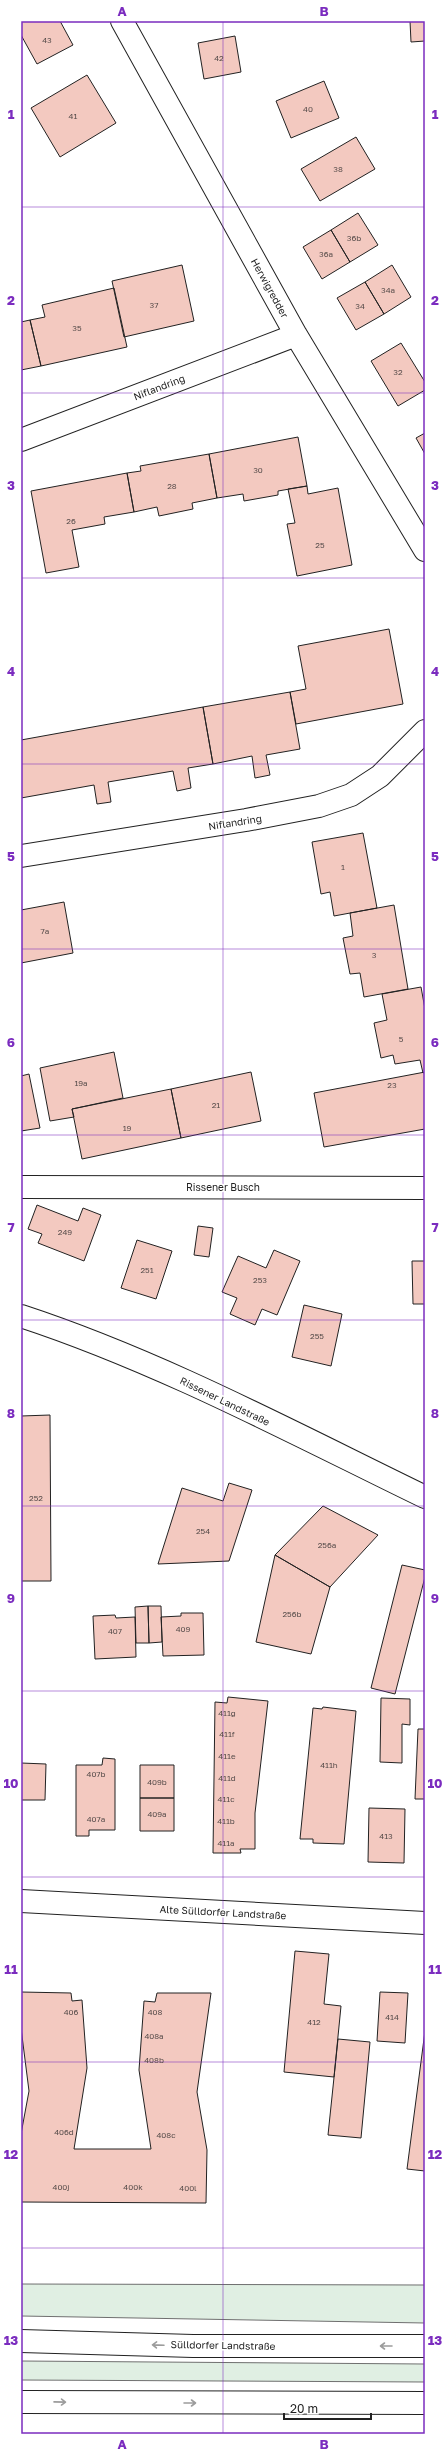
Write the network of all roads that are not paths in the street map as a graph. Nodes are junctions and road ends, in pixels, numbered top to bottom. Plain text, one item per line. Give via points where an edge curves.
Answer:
1 (122, 21) edge
2 (296, 335) junction
3 (21, 440) edge
4 (425, 549) edge
5 (425, 731) edge
6 (21, 856) edge
7 (21, 1187) edge
8 (425, 1188) edge
9 (21, 1316) edge
10 (425, 1497) edge
11 (21, 1901) edge
12 (425, 1923) edge
13 (21, 2341) edge
14 (425, 2346) edge
15 (21, 2402) edge
16 (425, 2404) edge

1 - 2 main road, Herwigredder
2 - 3 main road, Niflandring
2 - 4 main road, Herwigredder
5 - 6 main road, Niflandring via 380,776 350,795 319,806
7 - 8 main road, Rissener Busch
9 - 10 main road, Rissener Landstraße via 72,1332 188,1382
11 - 12 main road, Alte Sülldorfer Landstraße
14 -> 13 main road, Sülldorfer Landstraße via 193,2346
15 -> 16 main road

